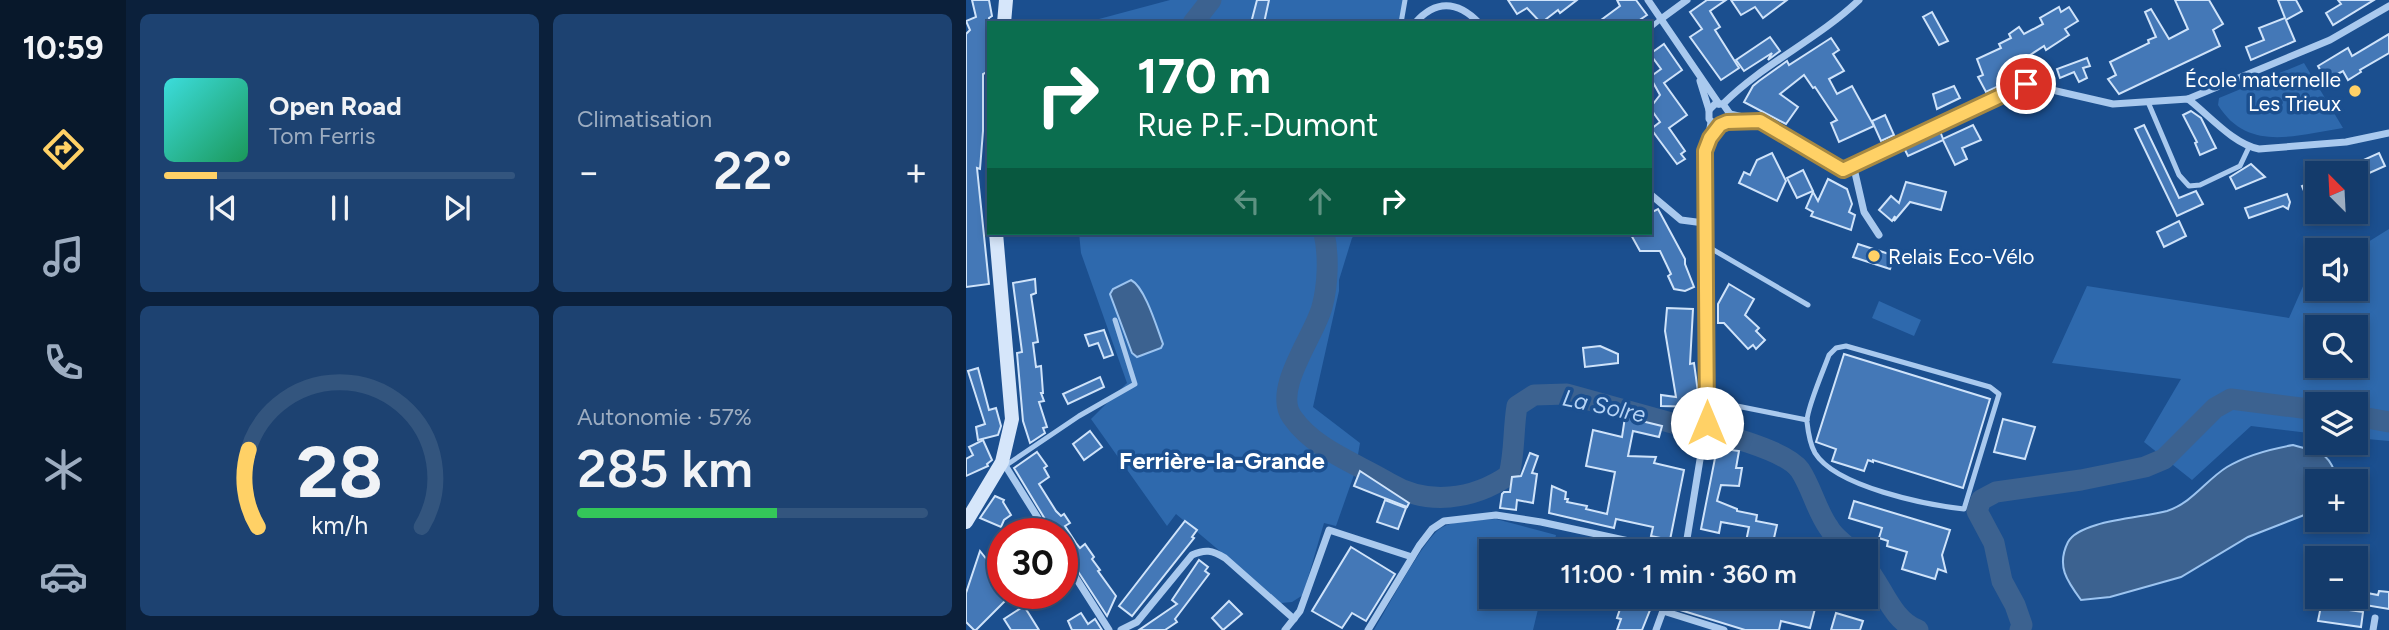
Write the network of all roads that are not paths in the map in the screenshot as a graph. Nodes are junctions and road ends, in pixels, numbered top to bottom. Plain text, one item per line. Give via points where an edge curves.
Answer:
1 (1006, 0) edge
2 (1405, 0) edge
3 (1648, 0) edge
4 (1687, 0) edge
5 (1858, 0) edge
6 (2389, 6) edge
7 (1661, 19) junction
8 (1004, 21) edge
9 (1401, 21) edge
10 (1417, 21) edge
11 (1477, 21) edge
12 (1652, 26) edge
13 (1699, 77) junction
14 (2188, 99) junction
15 (2148, 102) junction
16 (1709, 110) junction
17 (1725, 113) junction
18 (1711, 122) junction
19 (2389, 133) edge
20 (1710, 138) junction
21 (2249, 146) junction
22 (1853, 164) junction
23 (1652, 196) edge
24 (1704, 223) junction
25 (996, 235) edge
26 (1879, 235) dead end
27 (1705, 245) junction
28 (1808, 305) dead end
29 (1115, 320) dead end
30 (1707, 400) junction
31 (1807, 420) junction
32 (1004, 464) junction
33 (1038, 518) edge
34 (966, 522) edge
35 (1620, 539) edge
36 (1687, 539) edge
37 (1412, 557) junction
38 (1078, 581) edge
39 (1663, 611) joint
40 (2375, 618) dead end
41 (1294, 619) junction
42 (1109, 630) edge
43 (1121, 630) edge
44 (1285, 630) edge
45 (1368, 630) edge
46 (1656, 630) edge
47 (1724, 630) edge
48 (2373, 630) edge

1 - 8 street
2 - 9 lane
3 - 7 street
4 - 7 street
5 - 17 street via 1841,17 1755,75 1734,93
6 - 14 street via 2330,40
7 - 12 lane
7 - 13 street
10 - 11 street via 1431,6 1440,4 1465,9
13 - 16 street
13 - 17 street
14 - 15 street
14 - 21 street
15 - 21 lane via 2179,175 2189,186 2200,186 2240,166
15 - 22 street via 2113,104 2026,84
16 - 17 street via 1715,104
16 - 18 street
17 - 18 street
17 - 20 street
17 - 22 street via 1760,121 1843,170
18 - 20 street
19 - 21 street via 2334,144
20 - 24 street via 1705,151
22 - 26 street via 1864,212
23 - 24 street via 1681,220
24 - 27 street
25 - 32 street via 1012,419
27 - 28 lane
27 - 30 street
29 - 32 lane via 1135,384
30 - 31 lane
30 - 36 street
31 - 31 lane via 1829,355 1846,346 1990,387 1999,394 1964,509 1934,506 1857,484 1814,452
32 - 33 street
32 - 34 street
35 - 37 street via 1496,515 1444,521 1432,529
37 - 41 street via 1329,530
37 - 45 street
38 - 42 street
39 - 46 street
39 - 47 street
40 - 48 street
41 - 43 street via 1225,558 1203,550 1192,555 1137,622
41 - 44 street

